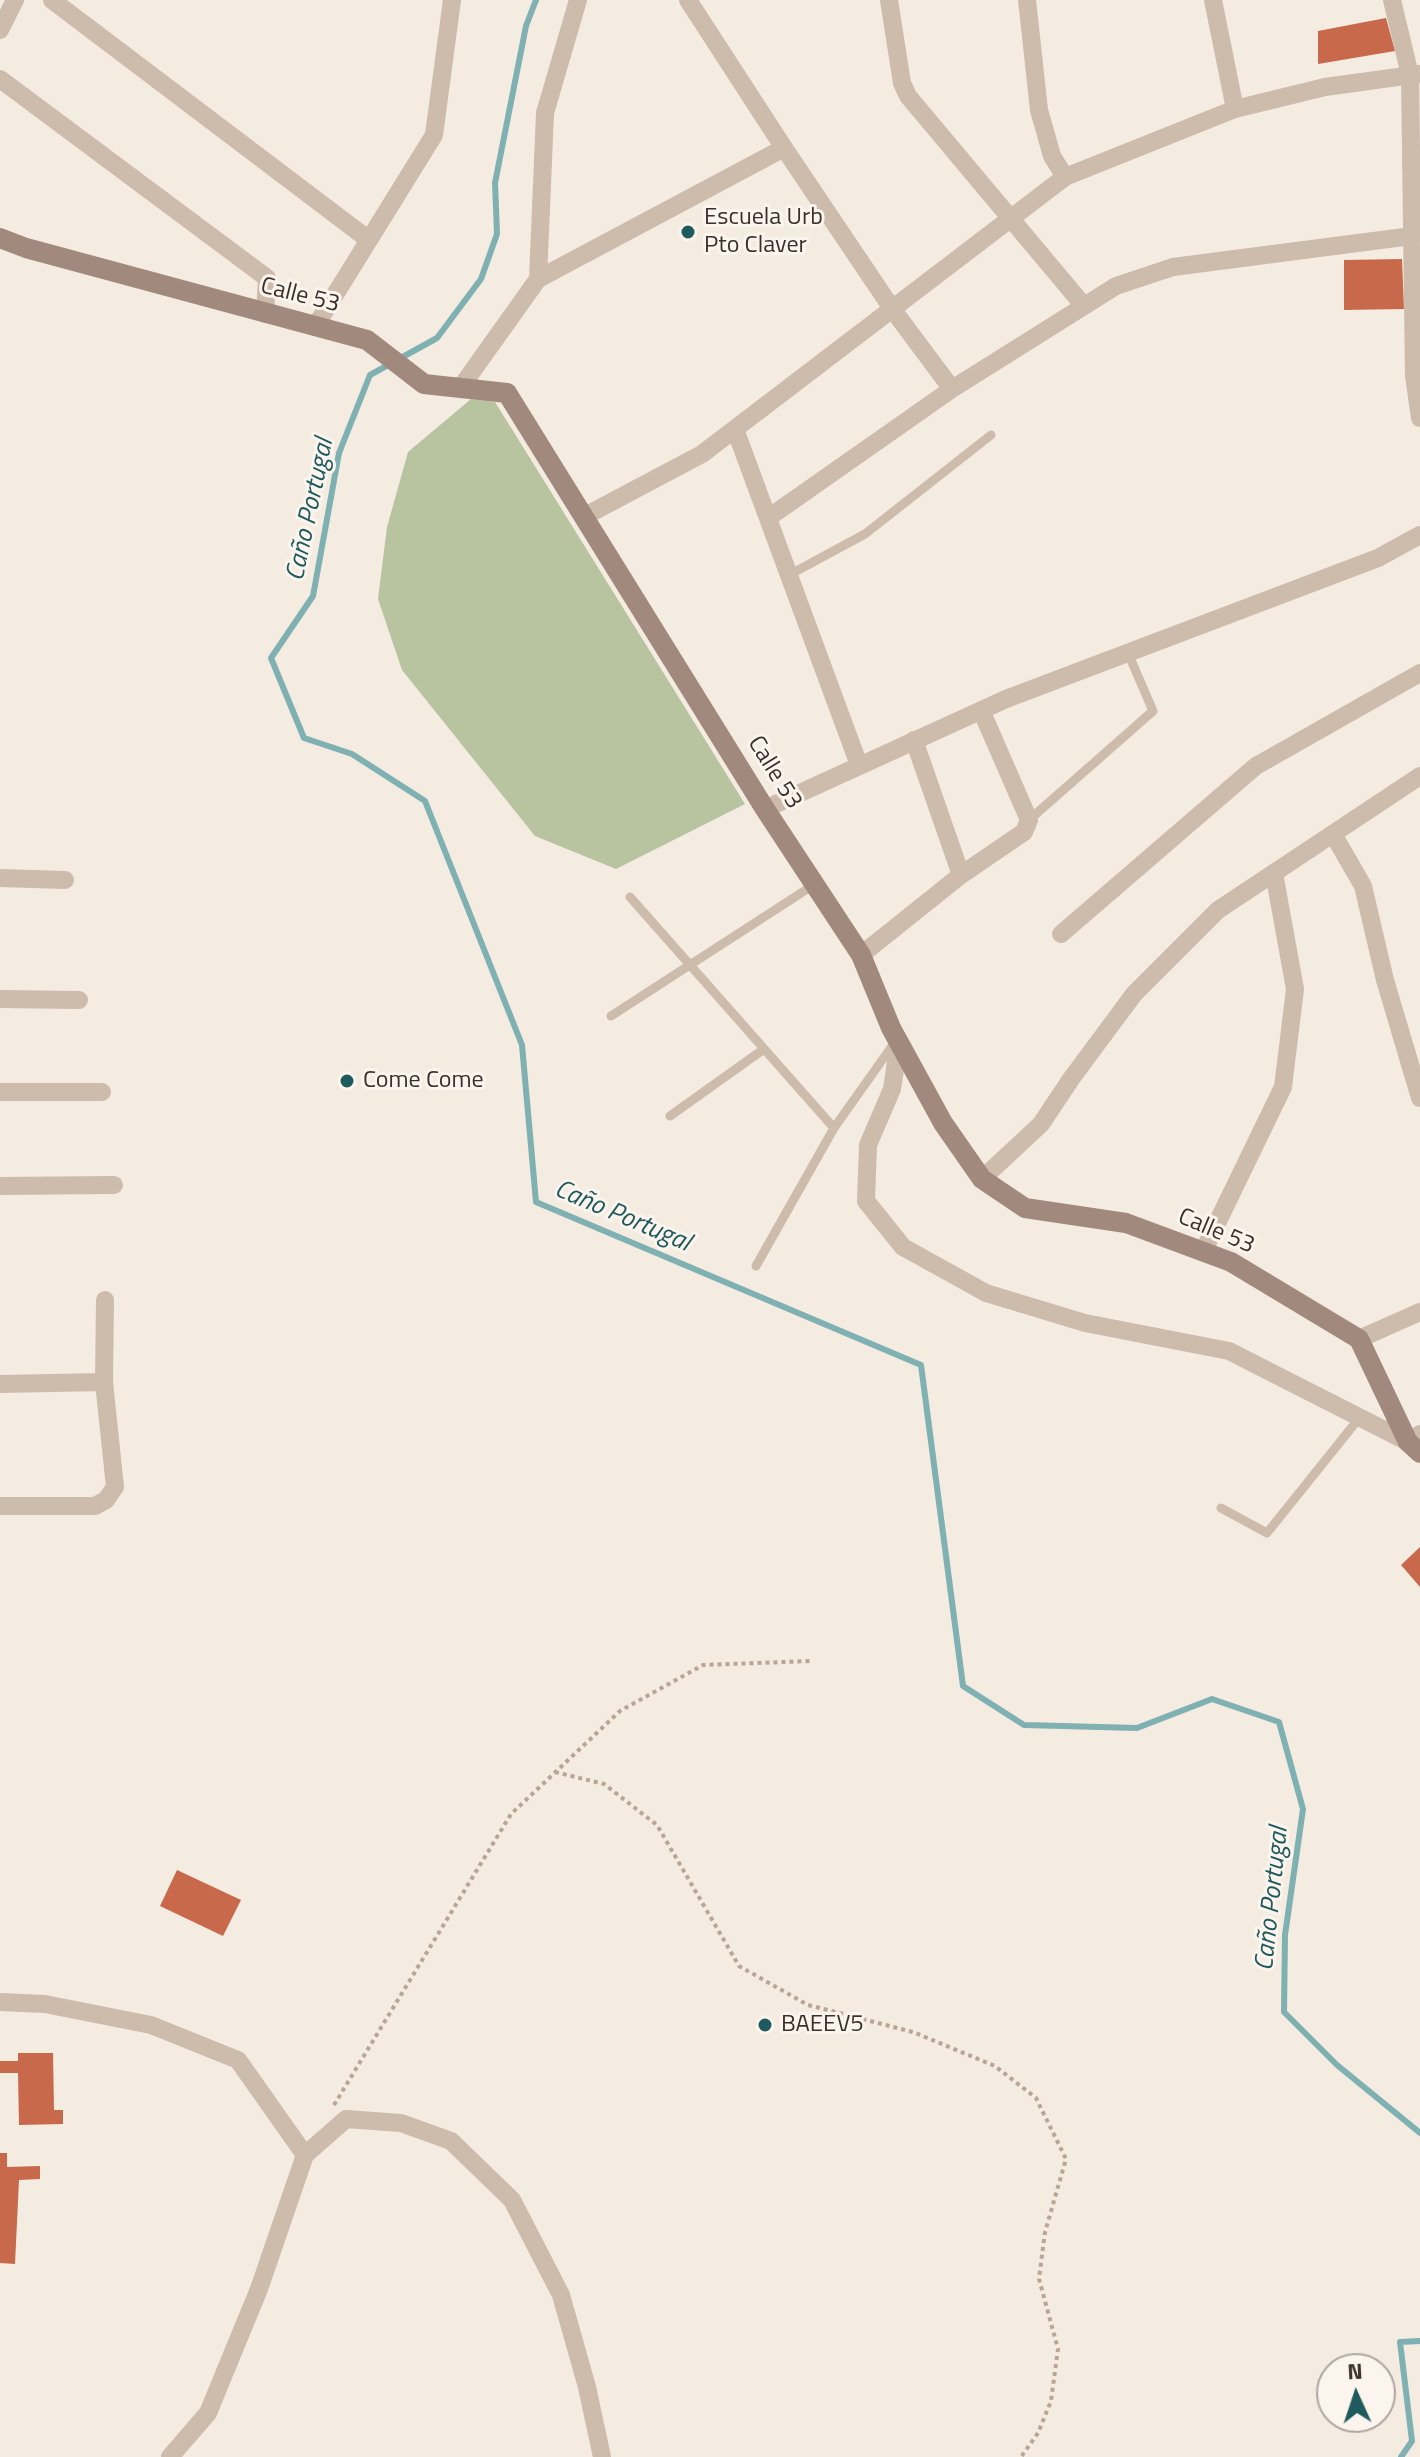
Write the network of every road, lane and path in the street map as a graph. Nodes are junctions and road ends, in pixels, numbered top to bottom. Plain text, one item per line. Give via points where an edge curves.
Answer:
1 (15, 0) edge
2 (52, 0) edge
3 (452, 0) edge
4 (578, 0) edge
5 (688, 0) edge
6 (889, 0) edge
7 (1027, 0) edge
8 (1213, 0) edge
9 (1392, 0) edge
10 (0, 30) edge
11 (1415, 74) edge
12 (0, 79) edge
13 (1235, 109) junction
14 (784, 148) junction
15 (1065, 177) junction
16 (1013, 219) junction
17 (1416, 236) edge
18 (0, 238) edge
19 (369, 240) junction
20 (538, 279) junction
21 (1084, 306) junction
22 (893, 310) junction
23 (265, 314) junction
24 (315, 327) junction
25 (461, 387) junction
26 (952, 389) junction
27 (1420, 418) edge
28 (735, 429) junction
29 (991, 435) dead end
30 (585, 516) junction
31 (768, 518) junction
32 (1420, 535) edge
33 (789, 575) junction
34 (1128, 653) junction
35 (1420, 673) edge
36 (981, 710) junction
37 (914, 740) junction
38 (859, 765) junction
39 (1420, 776) edge
40 (765, 809) junction
41 (1029, 820) junction
42 (1333, 834) junction
43 (1274, 873) junction
44 (961, 875) junction
45 (0, 878) edge
46 (65, 880) dead end
47 (815, 884) junction
48 (630, 897) dead end
49 (1061, 934) dead end
50 (861, 955) junction
51 (689, 964) junction
52 (0, 999) edge
53 (79, 1000) dead end
54 (611, 1016) dead end
55 (898, 1040) junction
56 (764, 1049) junction
57 (0, 1092) edge
58 (102, 1092) dead end
59 (1420, 1098) edge
60 (670, 1116) dead end
61 (834, 1128) junction
62 (982, 1179) junction
63 (114, 1185) dead end
64 (0, 1186) edge
65 (1203, 1252) junction
66 (756, 1266) dead end
67 (105, 1300) dead end
68 (1420, 1312) edge
69 (1359, 1339) junction
70 (104, 1382) junction
71 (0, 1384) edge
72 (1360, 1417) junction
73 (1416, 1443) edge
74 (0, 1506) edge
75 (1221, 1508) dead end
76 (811, 1661) dead end
77 (555, 1772) junction
78 (0, 2002) edge
79 (328, 2115) dead end
80 (305, 2155) junction
81 (170, 2457) edge
82 (602, 2457) edge
83 (1021, 2457) edge

1 - 10 street
2 - 19 street
3 - 19 street via 434,135
4 - 20 street via 545,113
5 - 14 street
6 - 16 street via 908,96
7 - 15 street via 1039,110 1052,156
8 - 13 street
9 - 11 street
11 - 13 street via 1325,87
11 - 17 street
12 - 23 street via 267,278
13 - 15 street
14 - 20 street
14 - 22 street
15 - 16 street
16 - 21 street
16 - 22 street
17 - 21 street via 1173,267 1116,286
17 - 27 street via 1414,376
18 - 23 street, Calle 53
19 - 24 street
20 - 25 street
21 - 26 street
22 - 26 street
22 - 28 street
23 - 24 street, Calle 53
24 - 25 street, Calle 53 via 367,340 424,384
25 - 30 street, Calle 53 via 507,393
26 - 31 street
28 - 30 street via 702,454
28 - 31 street
29 - 33 lane via 865,534
30 - 40 street, Calle 53
31 - 33 street
32 - 34 street via 1378,558
33 - 38 street
34 - 36 street
34 - 41 lane via 1153,711
35 - 49 street via 1256,766
36 - 37 street
36 - 41 street
37 - 38 street
37 - 44 street
38 - 40 street
39 - 42 street
40 - 47 street, Calle 53
41 - 44 street via 1024,832
42 - 43 street
42 - 59 street via 1363,886
43 - 62 street via 1218,910 1134,994 1041,1124
43 - 65 street via 1295,989 1283,1087
44 - 50 street
45 - 46 street
47 - 50 street, Calle 53
47 - 51 lane
48 - 51 lane
50 - 55 street, Calle 53
51 - 54 lane
51 - 56 lane
52 - 53 street
55 - 61 lane
55 - 62 street, Calle 53 via 943,1123
55 - 72 street via 892,1089 868,1145 866,1201 903,1247 986,1293 1085,1323 1229,1351
56 - 60 lane
56 - 61 lane
57 - 58 street
61 - 66 lane
62 - 65 street, Calle 53 via 1025,1208 1126,1223
63 - 64 street
65 - 69 street, Calle 53 via 1231,1262
67 - 70 street
68 - 69 street
69 - 73 street
70 - 71 street
70 - 74 street via 115,1487 106,1500 95,1506
72 - 73 street
72 - 75 lane via 1267,1533
76 - 77 path via 703,1665 620,1711
77 - 79 path via 511,1814
77 - 83 path via 604,1784 657,1825 739,1966 808,2005 913,2032 995,2066 1036,2098 1066,2159 1045,2232 1039,2279 1058,2349 1051,2401
78 - 80 street via 45,2004 151,2025 238,2060
80 - 81 street via 259,2289 208,2413
80 - 82 street via 346,2119 401,2123 451,2141 512,2200 561,2295

